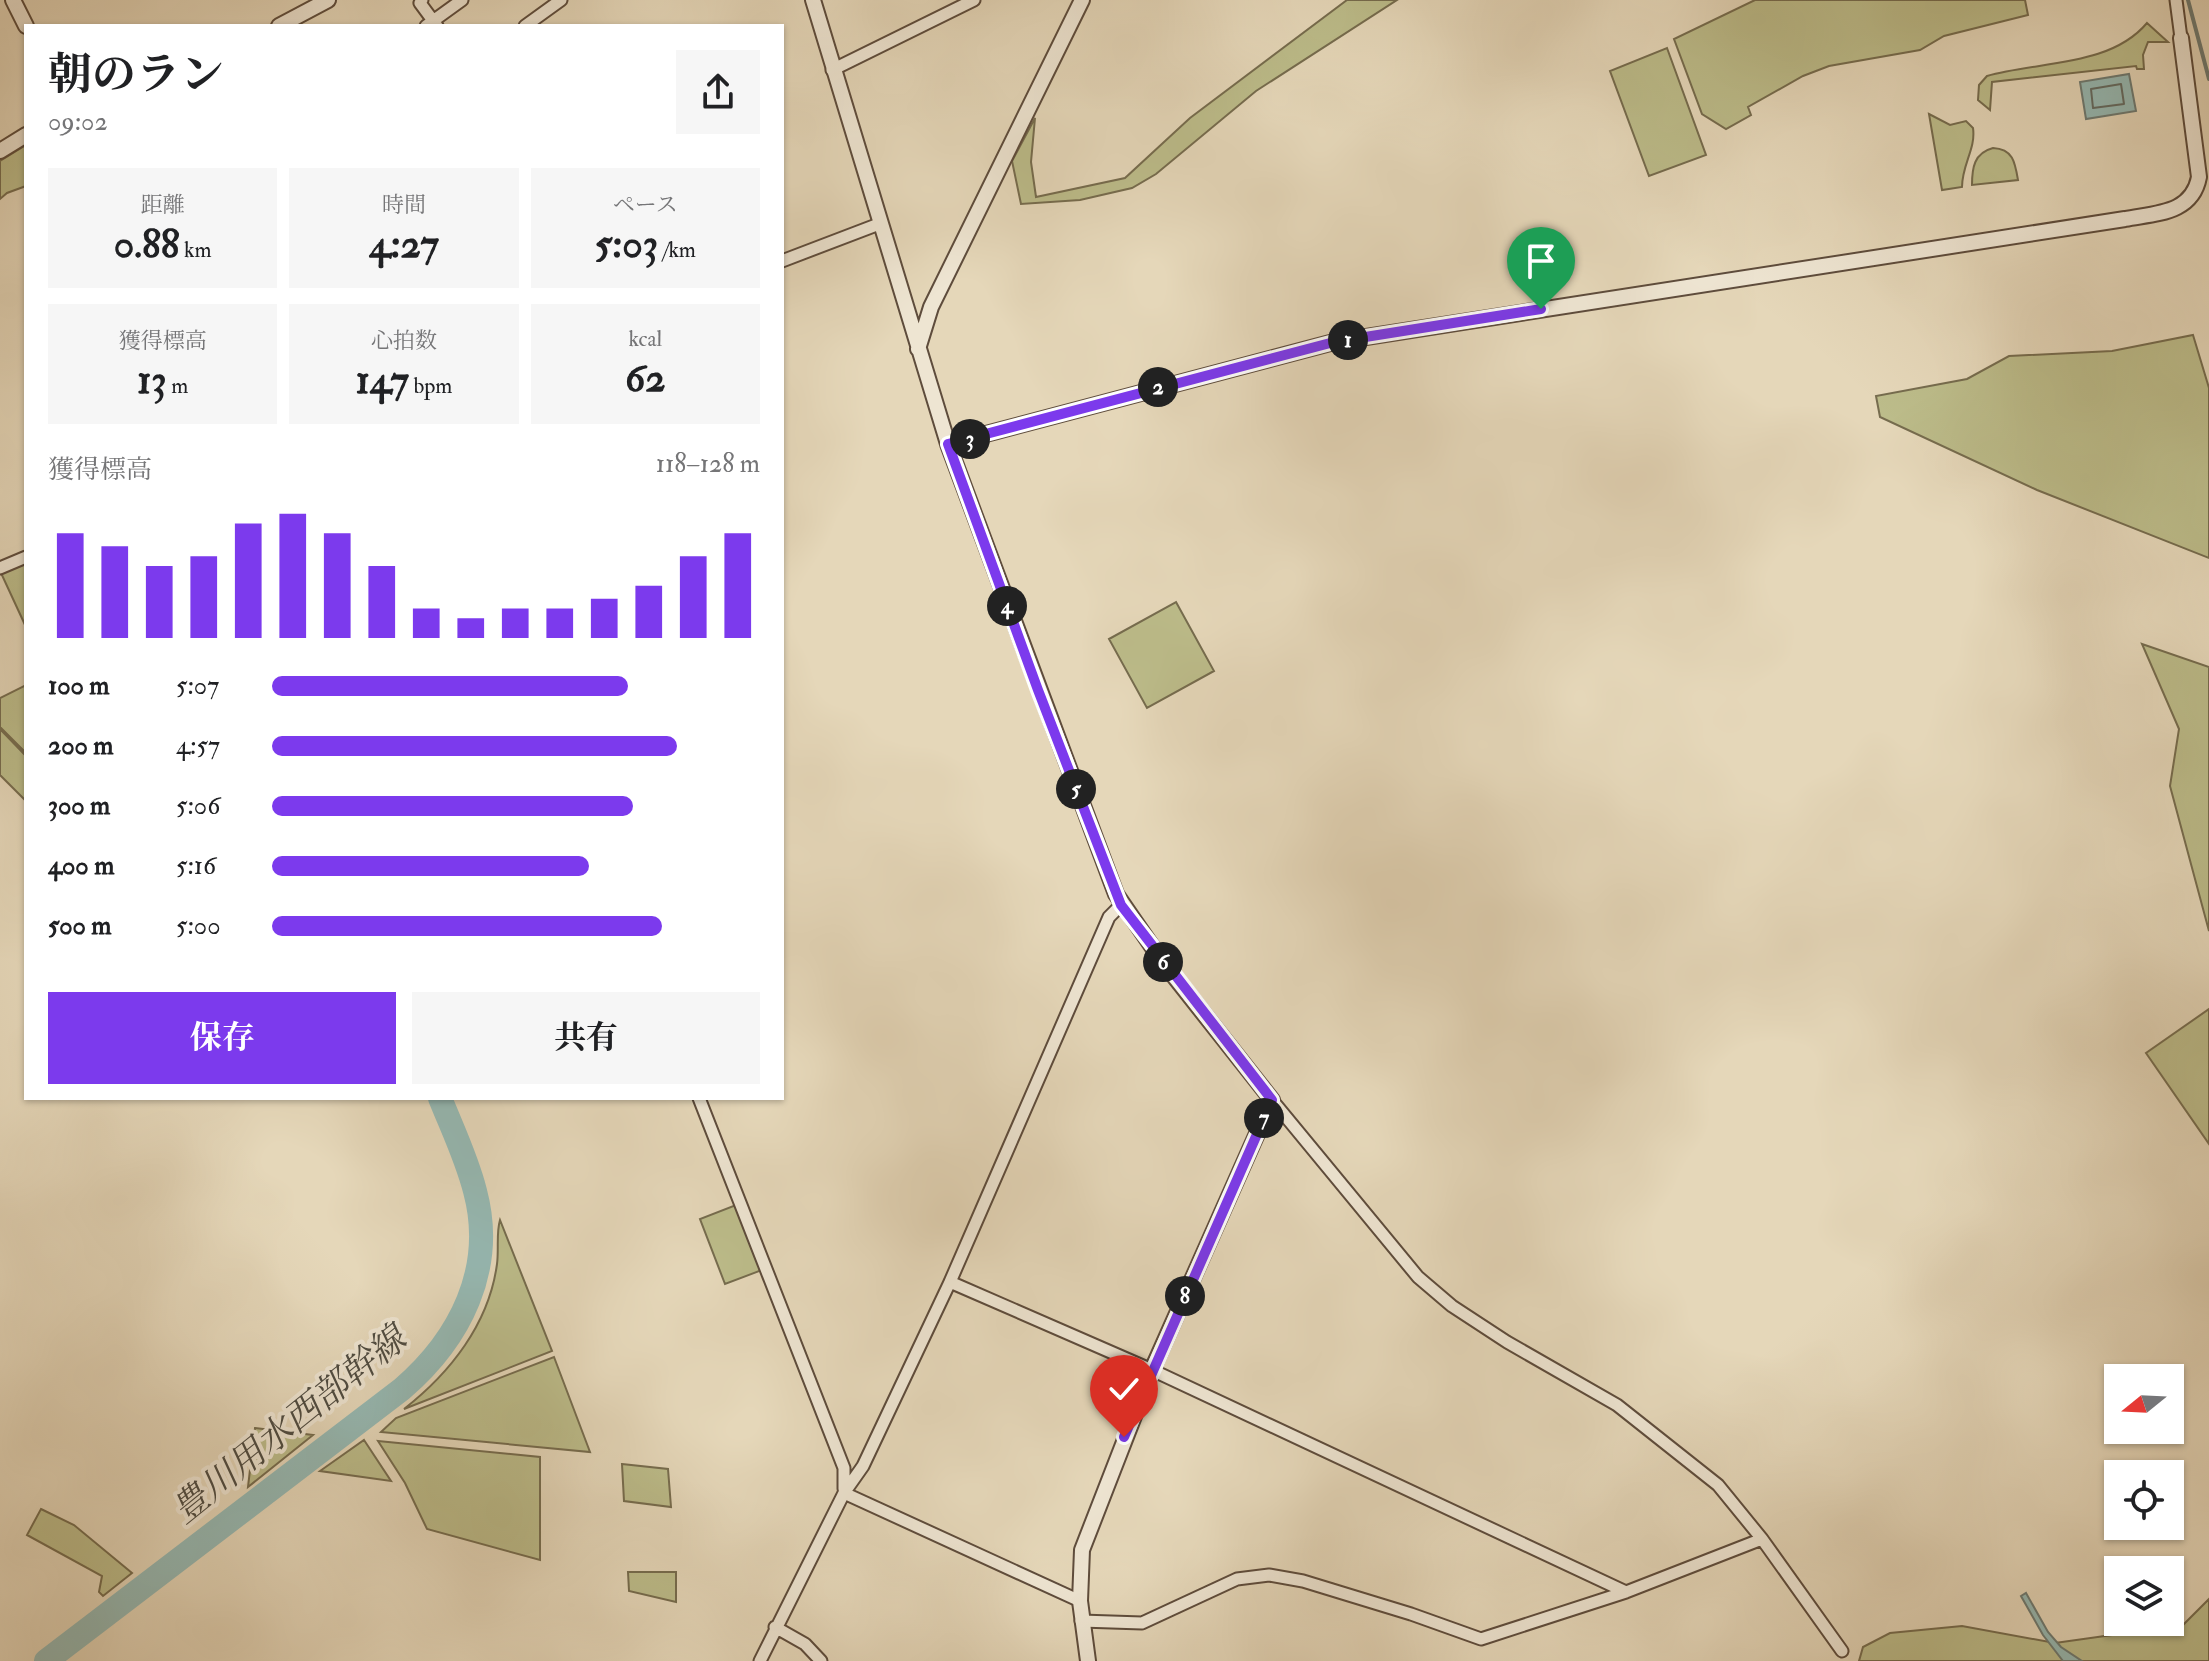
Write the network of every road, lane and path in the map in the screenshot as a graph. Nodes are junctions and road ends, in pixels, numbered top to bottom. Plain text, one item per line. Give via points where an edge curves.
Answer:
1 (13, 0) edge
2 (328, 0) edge
3 (422, 0) edge
4 (462, 0) edge
5 (561, 0) edge
6 (813, 0) edge
7 (974, 0) edge
8 (1082, 0) edge
9 (2176, 0) edge
10 (25, 24) edge
11 (283, 24) edge
12 (432, 24) edge
13 (528, 24) edge
14 (2181, 38) joint
15 (832, 70) junction
16 (24, 136) edge
17 (0, 151) edge
18 (879, 224) junction
19 (784, 260) edge
20 (917, 350) junction
21 (948, 444) junction
22 (24, 558) edge
23 (0, 568) edge
24 (1121, 905) junction
25 (700, 1100) edge
26 (1272, 1100) junction
27 (950, 1282) junction
28 (1152, 1370) junction
29 (844, 1493) junction
30 (1762, 1539) junction
31 (1626, 1592) junction
32 (1080, 1601) junction
33 (1081, 1621) junction
34 (775, 1627) junction
35 (1842, 1651) dead end
36 (760, 1661) edge
37 (821, 1661) edge
38 (1088, 1661) edge

1 - 10 street
2 - 11 street
3 - 12 street
4 - 12 street
5 - 13 street
6 - 15 street
7 - 15 street
8 - 20 street via 931,307
9 - 14 street
14 - 21 street via 2199,177 2188,202 2171,210 1334,342
15 - 18 street
16 - 17 street
18 - 19 street
18 - 20 street
20 - 21 street
21 - 24 street
22 - 23 street
24 - 26 street
24 - 27 street via 1109,917
25 - 29 street via 844,1468
26 - 28 street
26 - 30 street via 1418,1277 1507,1342 1617,1405 1718,1485
27 - 28 street
27 - 29 street via 863,1466
28 - 31 street
28 - 32 street via 1082,1550
29 - 32 street
29 - 34 street
30 - 31 street
30 - 35 street
31 - 33 street via 1481,1639 1303,1581 1269,1575 1237,1579 1142,1623
32 - 33 street
33 - 38 street
34 - 36 street
34 - 37 street via 805,1644

